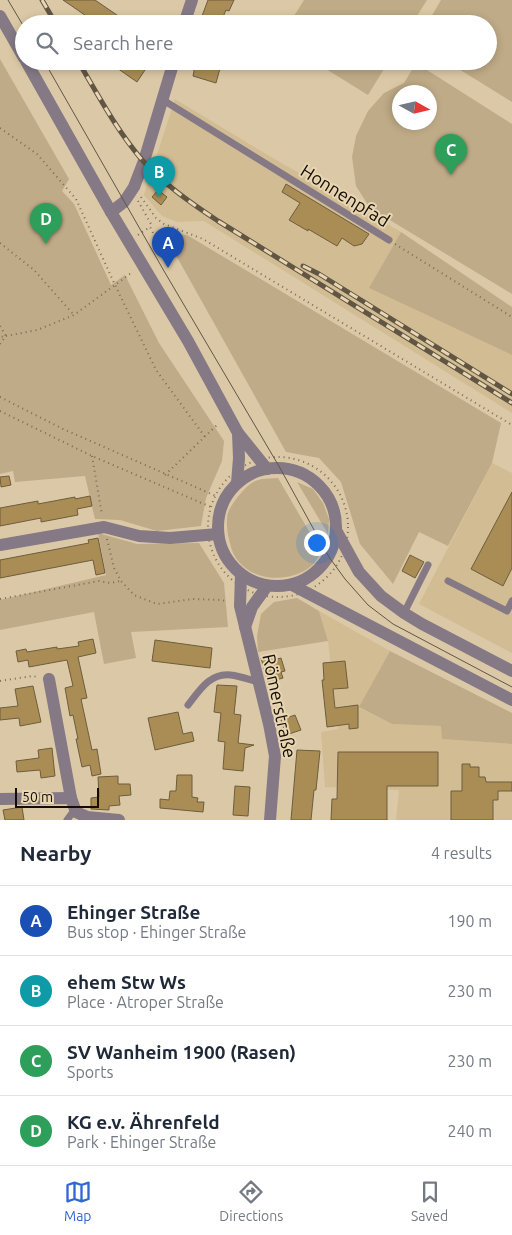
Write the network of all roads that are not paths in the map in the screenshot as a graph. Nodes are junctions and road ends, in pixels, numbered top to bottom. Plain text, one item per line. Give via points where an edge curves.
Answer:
1 (192, 0) edge
2 (187, 15) edge
3 (0, 16) edge
4 (15, 42) edge
5 (31, 70) edge
6 (171, 70) edge
7 (163, 100) junction
8 (111, 212) junction
9 (389, 240) road end
10 (238, 433) junction
11 (264, 465) junction
12 (237, 478) junction
13 (336, 532) junction
14 (212, 534) junction
15 (0, 545) edge
16 (428, 565) dead end
17 (241, 581) junction
18 (448, 581) dead end
19 (292, 585) junction
20 (264, 590) junction
21 (512, 601) edge
22 (404, 613) junction
23 (245, 629) junction
24 (512, 671) edge
25 (49, 679) road end
26 (258, 682) junction
27 (512, 700) edge
28 (188, 705) dead end
29 (0, 799) edge
30 (73, 804) junction
31 (67, 820) edge
32 (119, 820) edge
33 (270, 820) edge

1 - 2 street
3 - 4 street
5 - 8 street
6 - 7 street
7 - 8 street via 133,189
7 - 9 lane, Honnenpfad
8 - 10 street
10 - 11 street
10 - 12 street
11 - 12 street
11 - 13 street via 287,468 318,484 329,498
12 - 14 street via 226,496
13 - 19 street via 332,551 320,569
13 - 22 street via 359,572 381,596
14 - 15 street via 170,538 139,536 104,527
14 - 17 street
16 - 22 lane
17 - 20 street via 253,582
17 - 23 street, Römerstraße via 240,606
18 - 21 lane via 507,611
19 - 20 street
19 - 27 street
20 - 23 street via 252,607
22 - 24 street
23 - 26 street, Römerstraße
25 - 30 street
26 - 28 lane via 231,674 216,676 204,684
26 - 33 street, Römerstraße via 276,756
29 - 30 street
30 - 31 lane
30 - 32 street via 76,812 88,818

